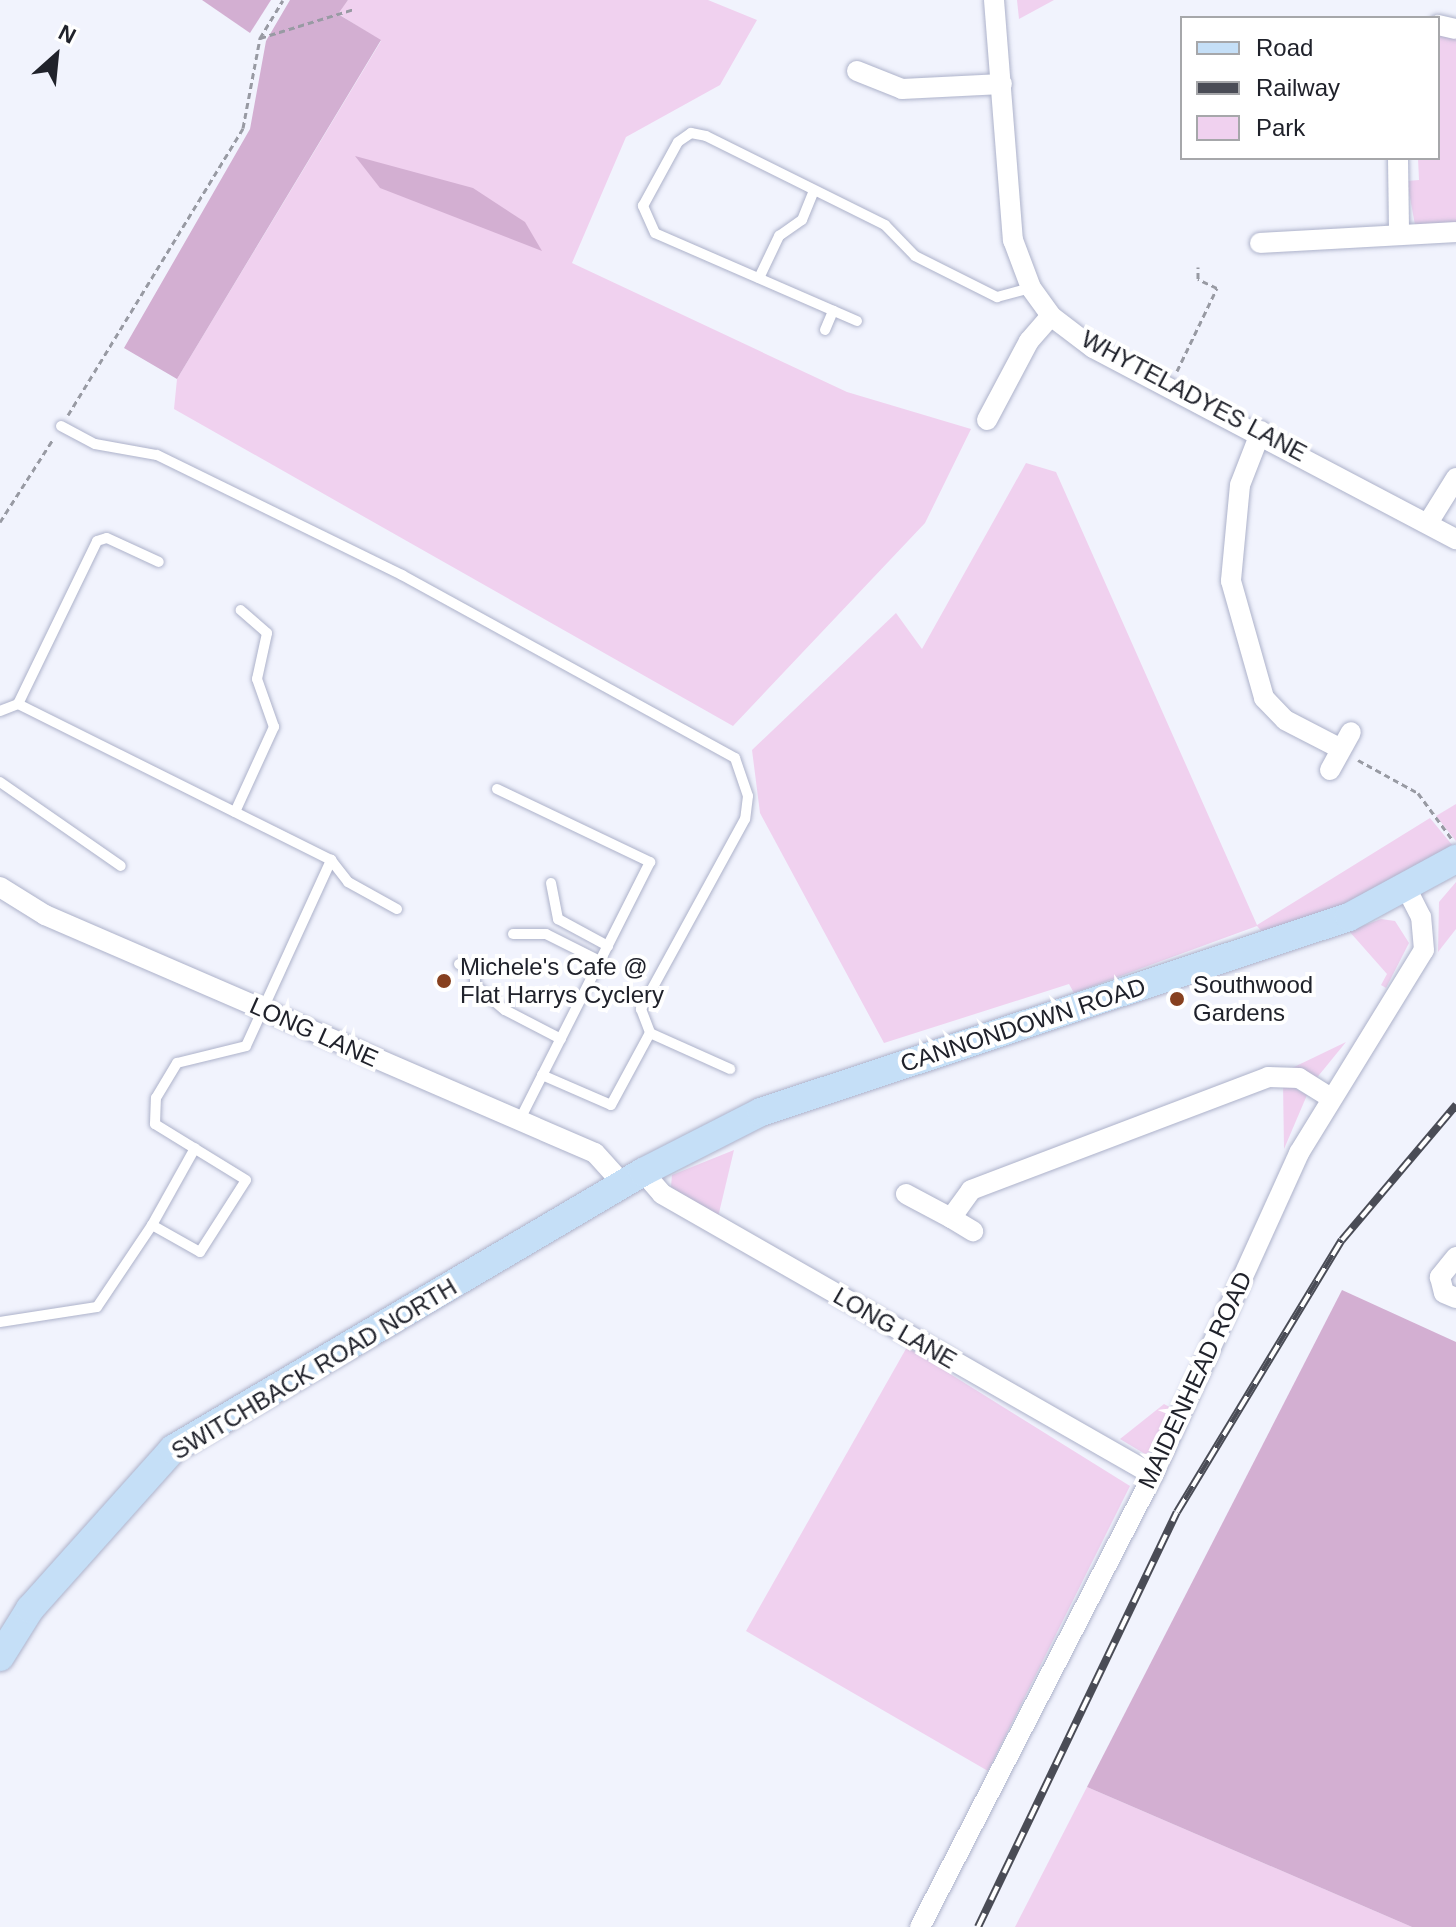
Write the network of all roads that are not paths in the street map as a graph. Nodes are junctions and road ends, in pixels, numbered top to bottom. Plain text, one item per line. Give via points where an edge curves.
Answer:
1 (994, 0) edge
2 (857, 71) dead end
3 (1002, 84) junction
4 (1398, 160) edge
5 (814, 191) junction
6 (1456, 232) edge
7 (1399, 234) junction
8 (1260, 243) dead end
9 (759, 278) junction
10 (1031, 288) junction
11 (833, 311) junction
12 (1051, 316) junction
13 (857, 321) dead end
14 (825, 330) dead end
15 (987, 420) dead end
16 (61, 426) road end
17 (1261, 431) junction
18 (1456, 478) edge
19 (1428, 523) junction
20 (1456, 539) edge
21 (159, 562) dead end
22 (241, 610) dead end
23 (18, 704) junction
24 (0, 711) edge
25 (1330, 770) dead end
26 (0, 782) edge
27 (497, 789) dead end
28 (235, 812) junction
29 (1456, 859) edge
30 (331, 860) junction
31 (121, 866) dead end
32 (551, 883) dead end
33 (0, 887) edge
34 (1406, 888) junction
35 (397, 909) dead end
36 (513, 934) dead end
37 (608, 946) junction
38 (600, 961) junction
39 (459, 964) dead end
40 (263, 1010) junction
41 (650, 1033) junction
42 (561, 1039) junction
43 (730, 1069) dead end
44 (542, 1075) junction
45 (1331, 1098) junction
46 (519, 1121) junction
47 (195, 1148) junction
48 (633, 1178) junction
49 (906, 1194) dead end
50 (951, 1218) junction
51 (152, 1225) junction
52 (973, 1231) dead end
53 (1456, 1257) edge
54 (1456, 1298) edge
55 (0, 1322) edge
56 (1153, 1475) junction
57 (0, 1657) edge
58 (920, 1927) edge

1 - 3 street, WHYTELADYES LANE
2 - 3 street via 902,89
3 - 10 street, WHYTELADYES LANE via 1013,240
4 - 7 street
5 - 9 lane via 802,220 779,236
5 - 9 lane via 706,136 691,133 678,142 643,206 646,223
5 - 10 lane via 885,225 915,256 997,297
6 - 7 street
7 - 8 street
9 - 11 lane
10 - 12 street, WHYTELADYES LANE
11 - 13 lane
11 - 14 lane
12 - 15 street via 1029,341
12 - 17 street, WHYTELADYES LANE via 1093,348
16 - 41 lane via 95,444 157,455 389,568 735,758 748,796 745,819 641,1009
17 - 19 street, WHYTELADYES LANE
17 - 25 street via 1240,485 1231,581 1264,698 1285,720 1346,740
18 - 19 street
19 - 20 street, WHYTELADYES LANE
21 - 23 lane via 107,538 97,541
22 - 28 lane via 267,633 257,679 274,727
23 - 24 lane
23 - 28 lane
26 - 31 lane
27 - 37 lane via 650,862
28 - 30 lane
29 - 34 main road
30 - 35 lane via 348,882
30 - 40 lane
32 - 37 lane via 558,919
33 - 40 street, LONG LANE via 45,915
34 - 45 street, MAIDENHEAD ROAD via 1421,917 1424,950
34 - 48 main road, CANNONDOWN ROAD via 1261,950 761,1112
36 - 38 lane via 546,934
37 - 38 lane
38 - 42 lane
39 - 42 lane via 475,972 475,985 505,1010
40 - 46 street, LONG LANE
40 - 47 lane via 246,1046 177,1063 166,1077 155,1124
41 - 43 lane
41 - 44 lane via 611,1105
42 - 44 lane
44 - 46 lane
45 - 50 street via 1299,1078 1268,1077 971,1190
45 - 56 street, MAIDENHEAD ROAD via 1271,1210
46 - 48 street, LONG LANE via 595,1153
47 - 51 lane
47 - 51 lane via 246,1180 200,1252
48 - 56 street, LONG LANE
48 - 57 main road, SWITCHBACK ROAD NORTH via 173,1449 30,1609
49 - 50 street
50 - 52 street
51 - 55 lane via 97,1307
53 - 54 street via 1440,1277 1444,1293
56 - 58 street, MAIDENHEAD ROAD

